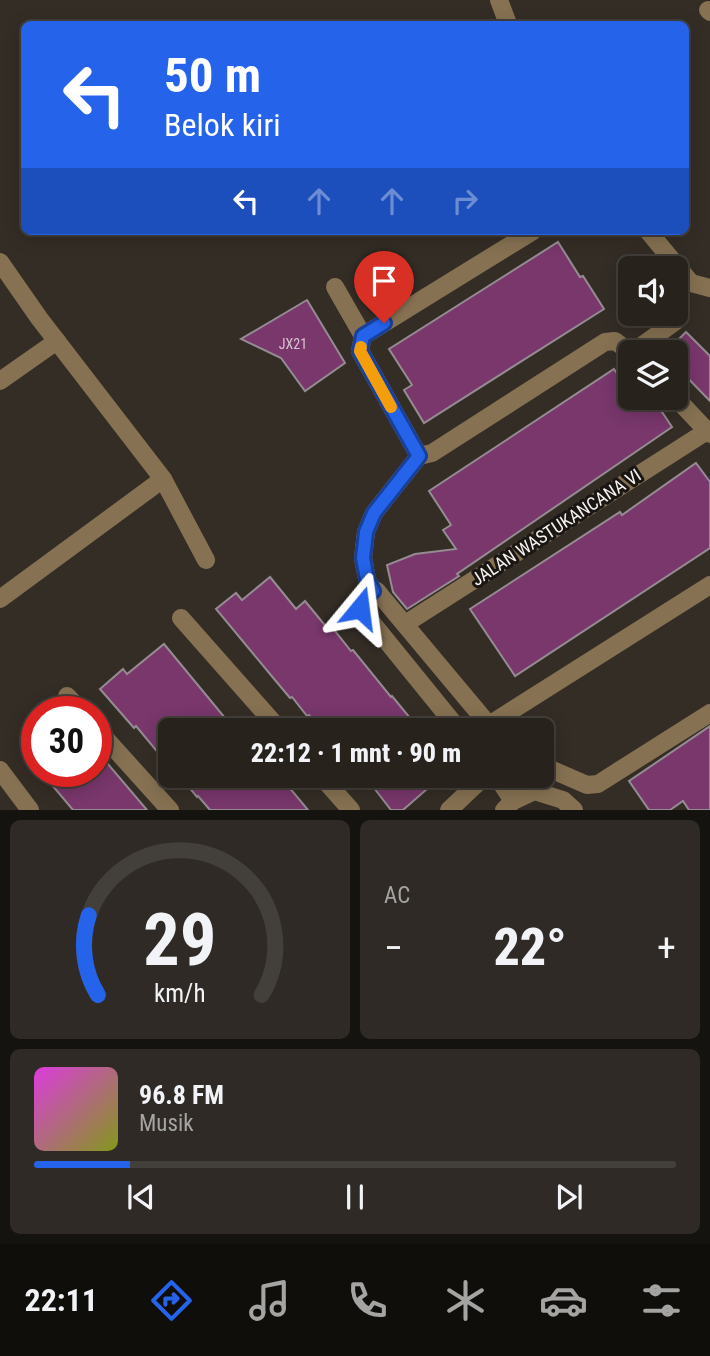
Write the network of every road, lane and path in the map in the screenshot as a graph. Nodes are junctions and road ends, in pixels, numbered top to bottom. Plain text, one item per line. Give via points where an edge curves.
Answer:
1 (499, 0) edge
2 (507, 21) edge
3 (527, 235) edge
4 (651, 235) edge
5 (0, 262) edge
6 (335, 287) dead end
7 (710, 288) edge
8 (669, 326) edge
9 (649, 340) edge
10 (57, 341) junction
11 (618, 343) edge
12 (362, 344) junction
13 (0, 381) edge
14 (687, 410) edge
15 (708, 432) edge
16 (419, 456) junction
17 (163, 479) junction
18 (206, 560) dead end
19 (710, 585) edge
20 (373, 591) junction
21 (0, 599) edge
22 (181, 618) dead end
23 (405, 624) junction
24 (710, 713) edge
25 (269, 718) edge
26 (449, 718) edge
27 (483, 718) edge
28 (505, 718) edge
29 (112, 746) edge
30 (0, 770) edge
31 (554, 771) edge
32 (332, 788) edge
33 (472, 788) edge
34 (501, 788) edge
35 (528, 788) edge
36 (543, 788) edge
37 (508, 806) edge
38 (30, 810) edge
39 (170, 810) edge
40 (351, 810) edge
41 (449, 810) edge
42 (574, 810) edge

1 - 2 street
3 - 12 street
4 - 7 street via 691,283
5 - 10 street
6 - 12 street
8 - 9 street
10 - 13 street
10 - 17 street
11 - 16 street via 605,342 432,453
12 - 16 street
14 - 15 street
15 - 23 street, JALAN WASTUKANCANA VI
16 - 20 street via 374,513 366,532 363,558
17 - 18 street
17 - 21 street
19 - 28 street
20 - 23 street
20 - 26 street via 360,608
22 - 25 street
23 - 27 street
24 - 31 street via 598,784 587,785
29 - 39 street
30 - 38 street
32 - 40 street
33 - 41 street
34 - 37 street
35 - 37 street
36 - 42 street

